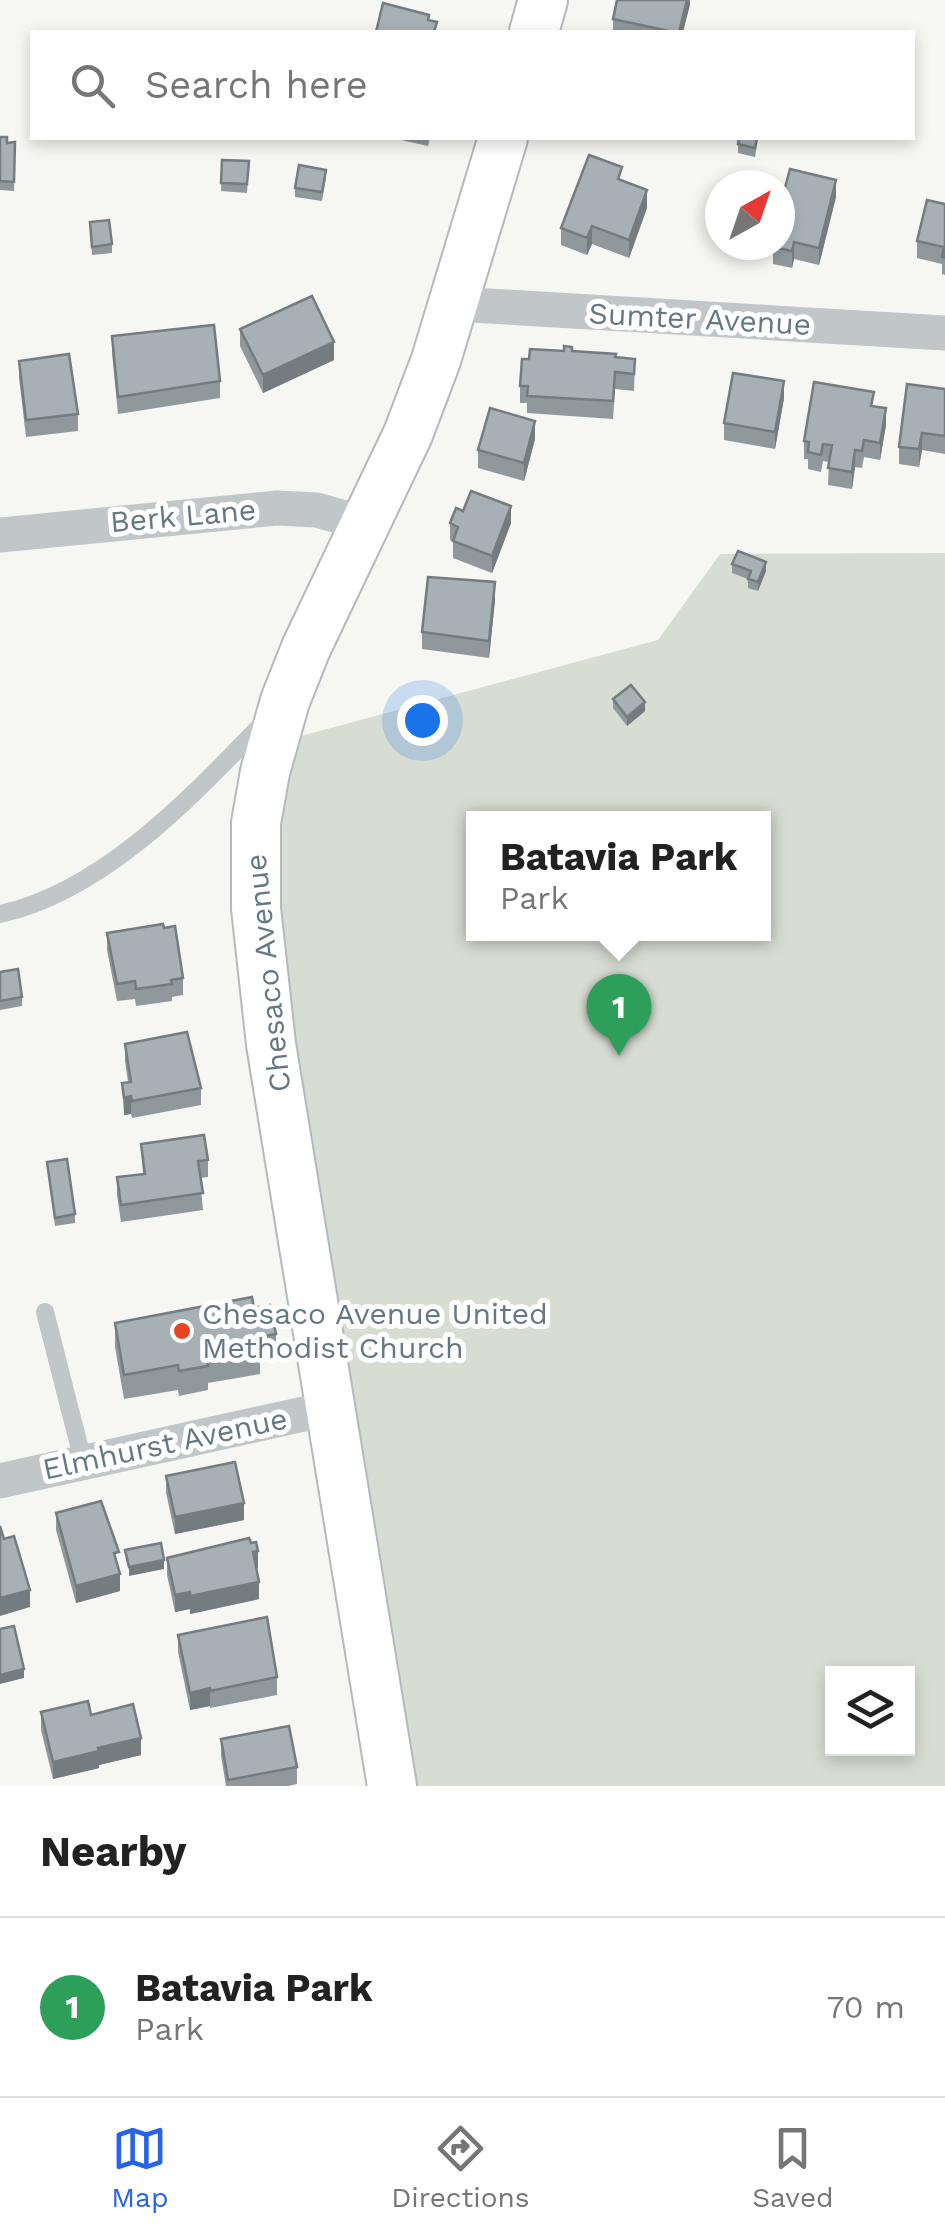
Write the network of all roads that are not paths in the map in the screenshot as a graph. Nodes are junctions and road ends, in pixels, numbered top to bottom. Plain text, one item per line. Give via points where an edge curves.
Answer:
1 (544, 0) edge
2 (535, 30) edge
3 (502, 140) edge
4 (454, 304) junction
5 (945, 333) edge
6 (365, 524) junction
7 (0, 535) edge
8 (285, 701) junction
9 (0, 914) edge
10 (46, 1312) dead end
11 (331, 1408) junction
12 (83, 1461) junction
13 (0, 1481) edge
14 (392, 1786) edge

1 - 2 street
3 - 4 street, Chesaco Avenue
4 - 5 street, Sumter Avenue
4 - 6 street, Chesaco Avenue via 408,434
6 - 7 street, Berk Lane via 317,510 277,508
6 - 8 street, Chesaco Avenue
8 - 9 lane via 174,815 31,908
8 - 11 street, Chesaco Avenue via 256,823 256,908 271,1044
10 - 12 lane
11 - 12 street, Elmhurst Avenue
11 - 14 street, Chesaco Avenue
12 - 13 street, Elmhurst Avenue

